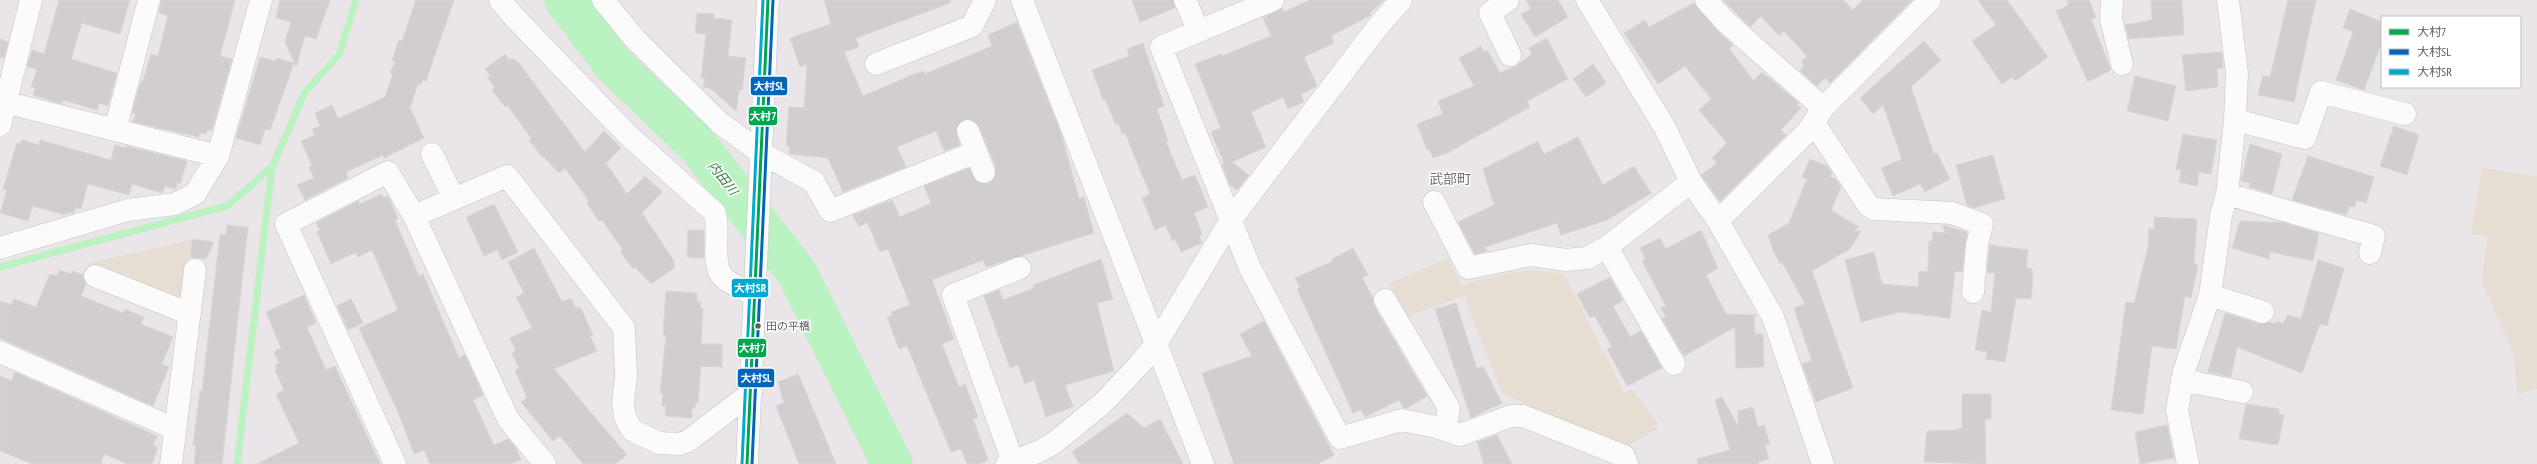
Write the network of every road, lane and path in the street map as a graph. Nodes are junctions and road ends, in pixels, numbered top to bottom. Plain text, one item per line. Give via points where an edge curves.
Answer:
1 (31, 0) edge
2 (149, 0) edge
3 (261, 0) edge
4 (500, 0) edge
5 (603, 0) edge
6 (768, 0) edge
7 (985, 0) edge
8 (1022, 0) edge
9 (1185, 0) edge
10 (1273, 0) edge
11 (1401, 0) edge
12 (1508, 0) edge
13 (1587, 0) edge
14 (1706, 0) edge
15 (1930, 0) edge
16 (2112, 0) edge
17 (2228, 0) edge
18 (1198, 30) junction
19 (1510, 55) dead end
20 (876, 64) dead end
21 (2122, 64) dead end
22 (3, 102) edge
23 (2405, 114) dead end
24 (1818, 115) junction
25 (2235, 120) junction
26 (0, 125) edge
27 (115, 130) junction
28 (968, 131) dead end
29 (976, 152) junction
30 (761, 153) junction
31 (432, 154) dead end
32 (218, 156) junction
33 (984, 172) dead end
34 (1692, 182) junction
35 (2227, 194) junction
36 (454, 199) junction
37 (1434, 202) dead end
38 (414, 216) junction
39 (1232, 218) junction
40 (1718, 221) junction
41 (1608, 247) junction
42 (0, 248) edge
43 (2370, 253) dead end
44 (1020, 268) dead end
45 (195, 270) dead end
46 (96, 276) dead end
47 (1973, 292) dead end
48 (754, 295) junction
49 (2210, 295) junction
50 (1384, 300) dead end
51 (2263, 312) dead end
52 (190, 314) junction
53 (1156, 344) junction
54 (0, 352) edge
55 (1674, 364) dead end
56 (2182, 380) junction
57 (2242, 392) dead end
58 (751, 393) junction
59 (175, 429) junction
60 (1445, 430) junction
61 (1043, 458) edge
62 (1010, 463) edge
63 (171, 464) edge
64 (395, 464) edge
65 (545, 464) edge
66 (748, 464) edge
67 (1203, 464) edge
68 (1627, 464) edge
69 (1823, 464) edge
70 (2188, 464) edge

1 - 22 street
2 - 27 street
3 - 32 street
4 - 48 street via 628,135 715,212 718,221 717,263 722,276
5 - 30 street via 635,39 703,107
6 - 30 street
7 - 20 street via 972,26
8 - 53 street
9 - 18 street
10 - 18 street
11 - 39 street
12 - 19 street via 1490,13
13 - 34 street via 1665,128
14 - 24 street
15 - 24 street
16 - 21 street via 2111,19
17 - 25 street via 2237,73
18 - 39 street via 1161,47
22 - 26 street
22 - 27 street
23 - 25 street via 2321,92 2305,138
24 - 40 street via 1808,132
24 - 47 street via 1868,205 1874,209 1952,213 1982,224 1977,245
25 - 35 street
27 - 32 street
28 - 29 street
29 - 30 street via 900,193 830,211 814,182
29 - 33 street
30 - 48 street
31 - 36 street
32 - 42 street via 195,194 174,204 128,210
34 - 40 street
34 - 41 street
35 - 43 street via 2374,236
35 - 49 street via 2221,216
36 - 38 street
36 - 58 street via 507,176 512,182 624,328 626,376 623,402 625,417 632,430 659,443 679,444 688,441
37 - 41 street via 1468,268 1532,255 1566,260 1587,258
38 - 64 street via 388,172 280,222
38 - 65 street via 508,419
39 - 53 street
39 - 60 street via 1250,268 1340,438 1402,420
40 - 69 street via 1772,318
41 - 55 street
44 - 62 street via 954,295
45 - 52 street
46 - 52 street
48 - 58 street
49 - 51 street
49 - 56 street
50 - 60 street via 1450,408
52 - 59 street
53 - 61 street via 1103,403
53 - 67 street
54 - 59 street
56 - 57 street
56 - 70 street via 2177,410
58 - 66 street
59 - 63 street
60 - 68 street via 1460,435 1511,416 1523,416 1624,456
61 - 62 street

